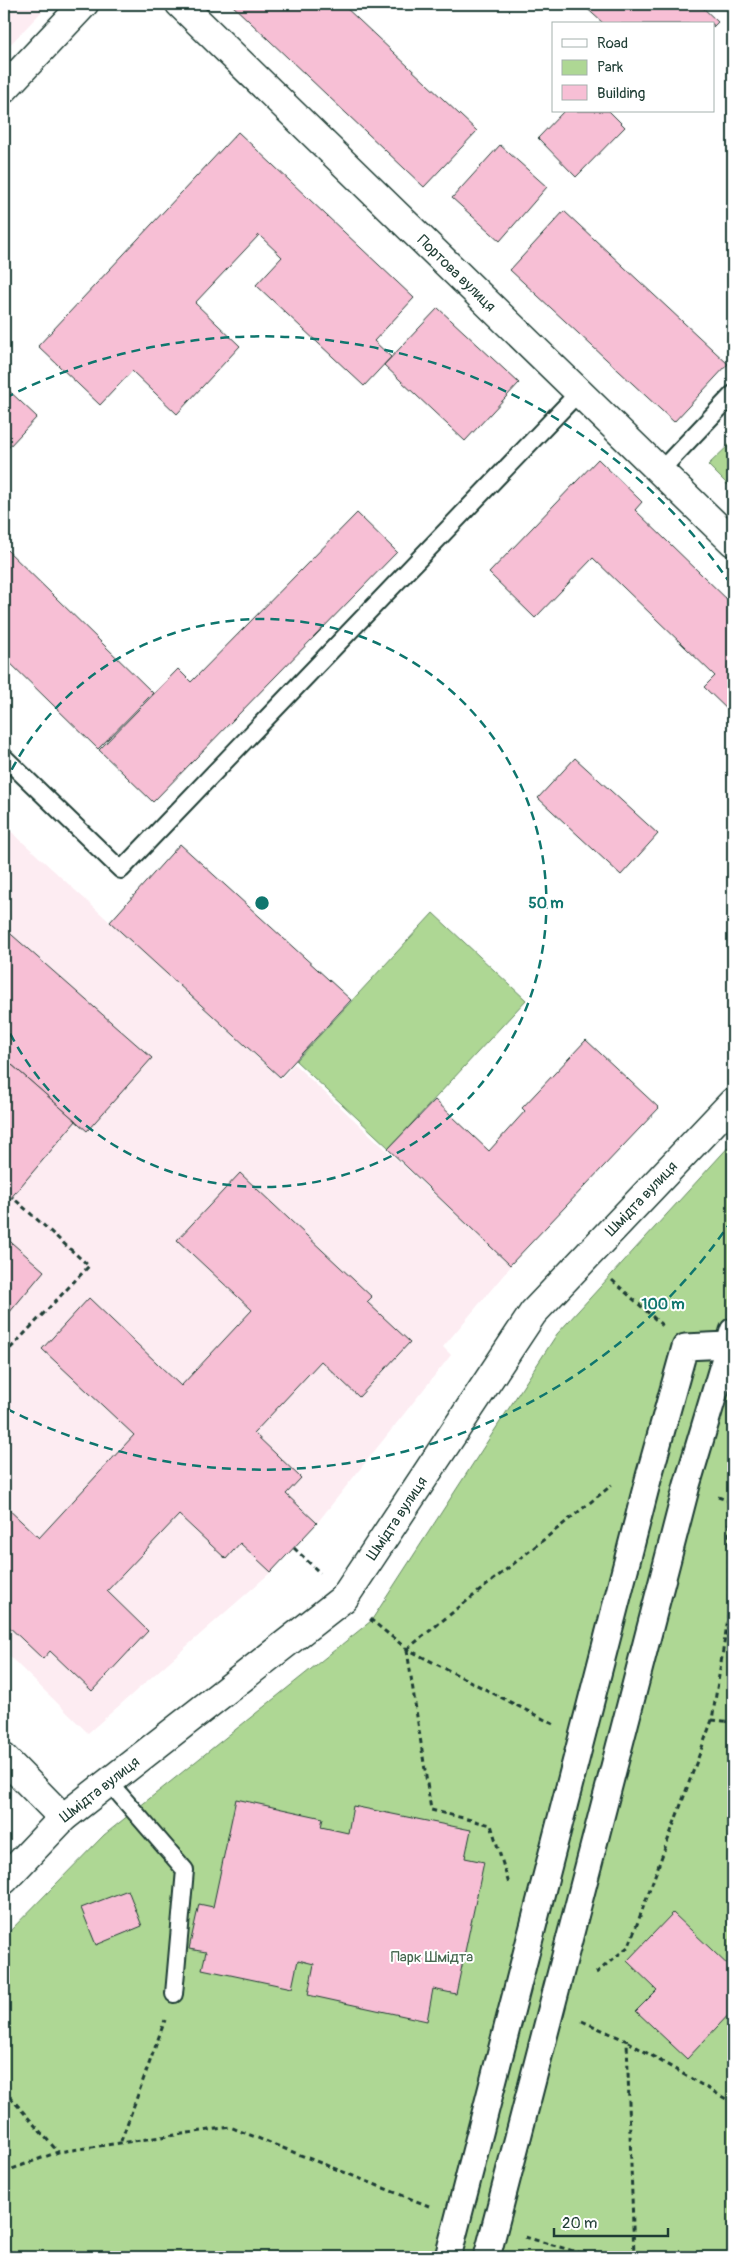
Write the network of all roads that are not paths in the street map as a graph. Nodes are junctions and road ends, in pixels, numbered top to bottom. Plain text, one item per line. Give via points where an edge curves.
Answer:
1 (84, 4) edge
2 (180, 4) edge
3 (4, 89) edge
4 (579, 392) junction
5 (733, 394) edge
6 (660, 471) junction
7 (733, 542) edge
8 (4, 757) edge
9 (733, 1102) edge
10 (731, 1337) edge
11 (4, 1758) edge
12 (109, 1782) junction
13 (64, 1818) junction
14 (4, 1880) edge
15 (174, 1994) road end
16 (448, 2257) edge
17 (488, 2257) edge

1 - 3 street
2 - 4 street, Портова вулиця
4 - 6 street, Портова вулиця
4 - 8 lane via 120,870
5 - 6 lane
6 - 7 street, Портова вулиця
9 - 12 street, Шмідта вулиця via 533,1313 344,1598
10 - 16 street via 686,1347 649,1476
10 - 17 street via 687,1485
11 - 13 street
12 - 13 street, Шмідта вулиця
12 - 15 lane via 185,1870
13 - 14 street, Шмідта вулиця

